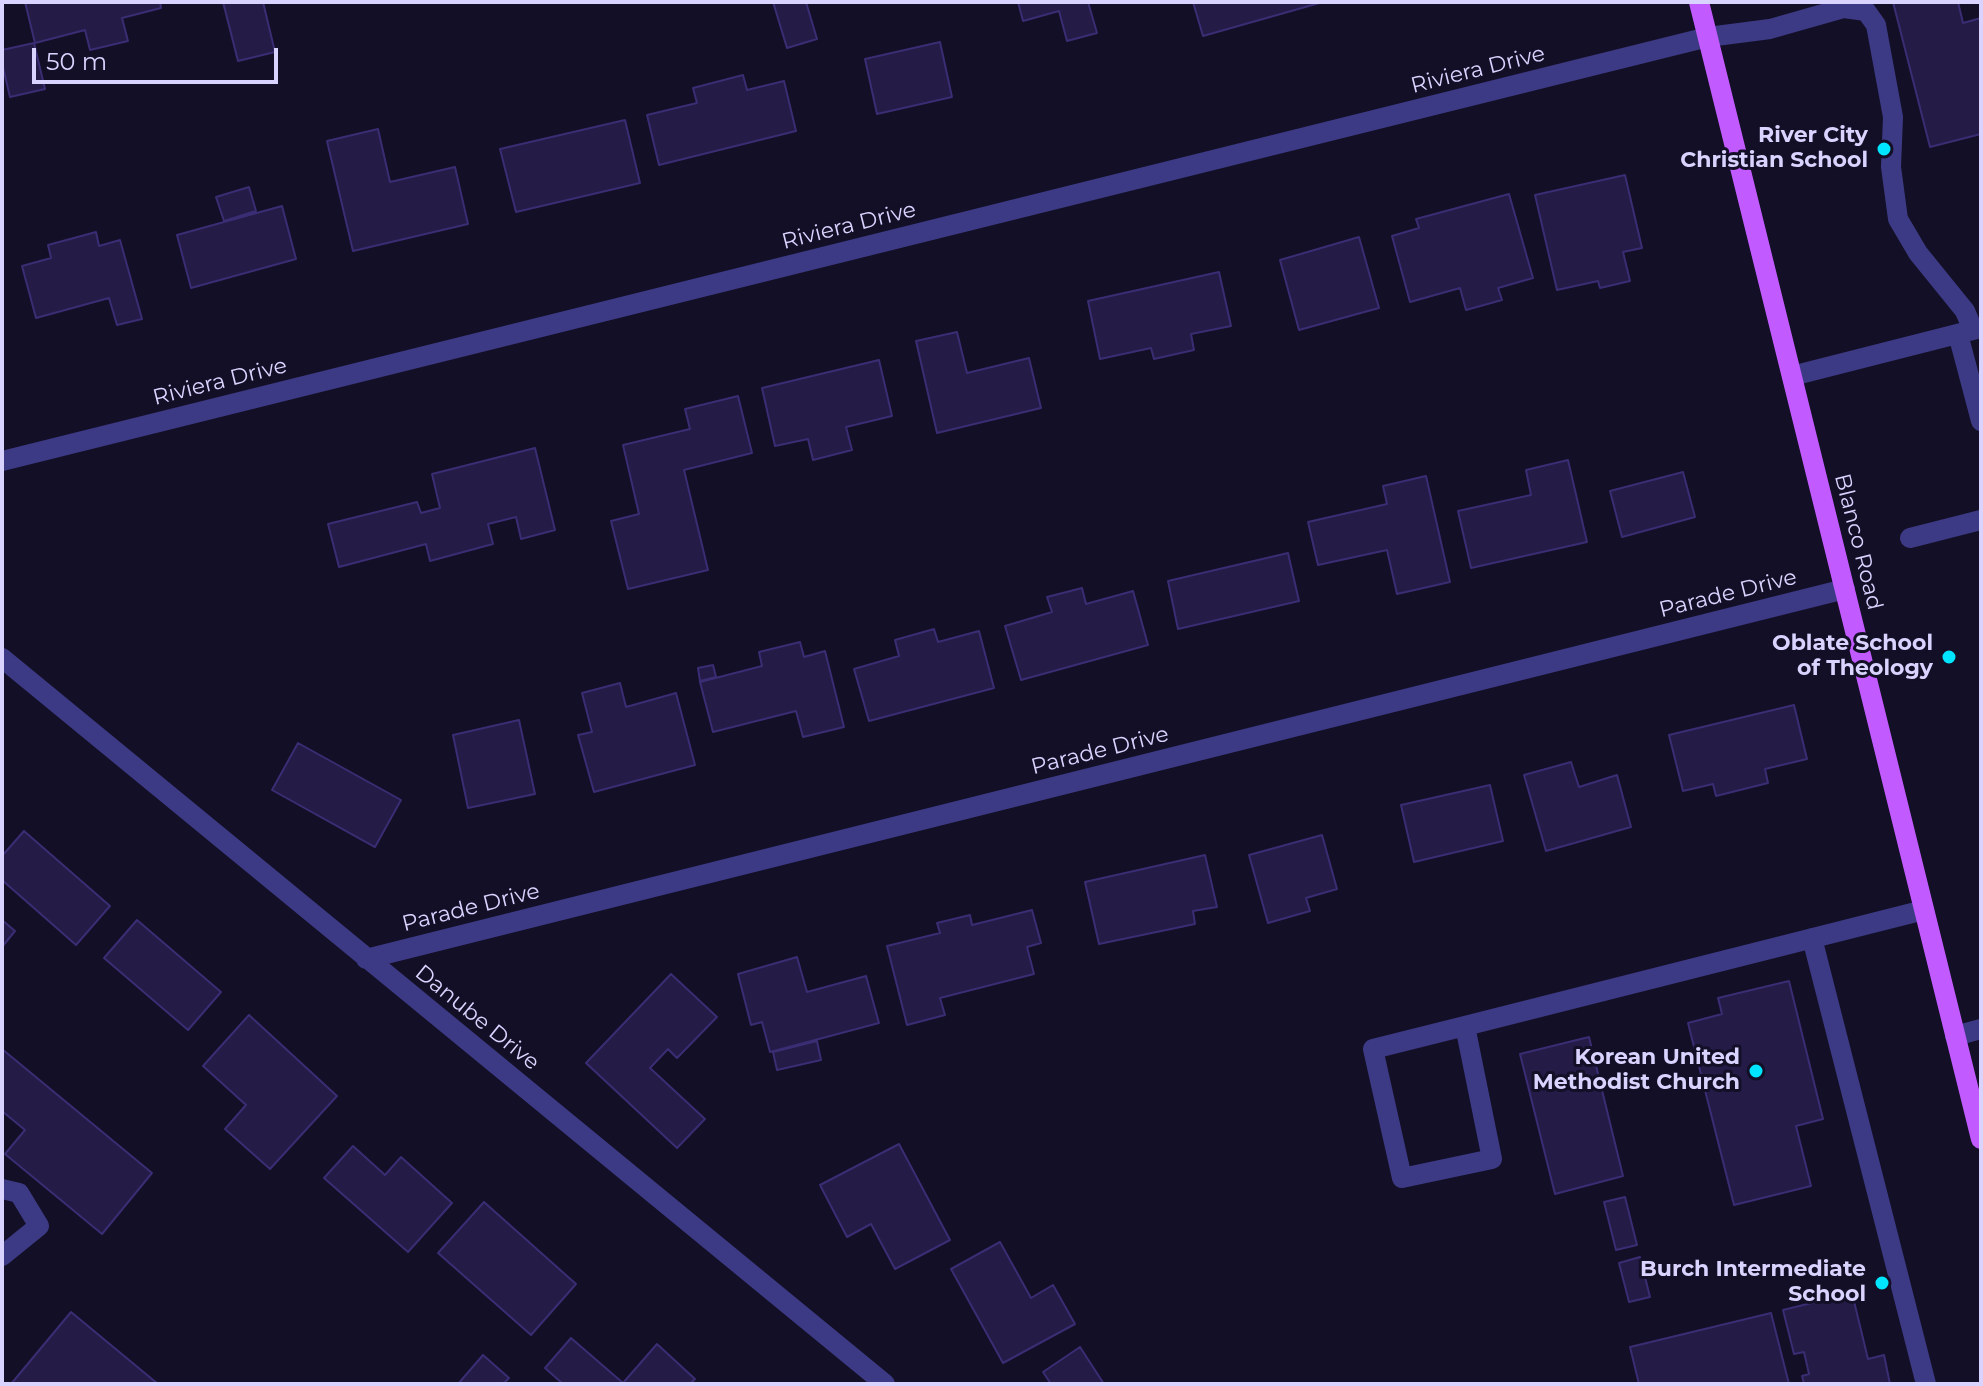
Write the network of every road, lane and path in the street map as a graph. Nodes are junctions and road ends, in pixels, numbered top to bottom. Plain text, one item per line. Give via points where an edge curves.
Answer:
1 (1699, 2) edge
2 (1708, 37) junction
3 (1971, 331) edge
4 (1792, 376) junction
5 (1981, 421) edge
6 (2, 461) edge
7 (1981, 520) edge
8 (1910, 538) dead end
9 (1845, 589) junction
10 (2, 658) edge
11 (1924, 910) junction
12 (1812, 938) junction
13 (366, 959) junction
14 (1465, 1026) junction
15 (1981, 1029) edge
16 (1955, 1036) junction
17 (1981, 1139) edge
18 (2, 1189) edge
19 (2, 1256) edge
20 (885, 1384) edge
21 (1926, 1384) edge

1 - 2 main road, Blanco Road
2 - 3 street, Riviera Drive via 1770,29 1844,8 1866,11 1876,25 1893,117 1891,167 1898,219 1965,311
2 - 4 main road, Blanco Road
2 - 6 street, Riviera Drive
3 - 4 street
3 - 5 street, Riviera Drive
4 - 9 main road, Blanco Road
7 - 8 street
9 - 11 main road, Blanco Road
9 - 13 street, Parade Drive
10 - 13 street, Danube Drive
11 - 12 street
11 - 16 main road, Blanco Road
12 - 14 street
12 - 21 street
13 - 20 street, Danube Drive
14 - 14 street via 1492,1159 1402,1178 1373,1049
15 - 16 street
16 - 17 main road, Blanco Road
18 - 19 street via 19,1193 39,1226

